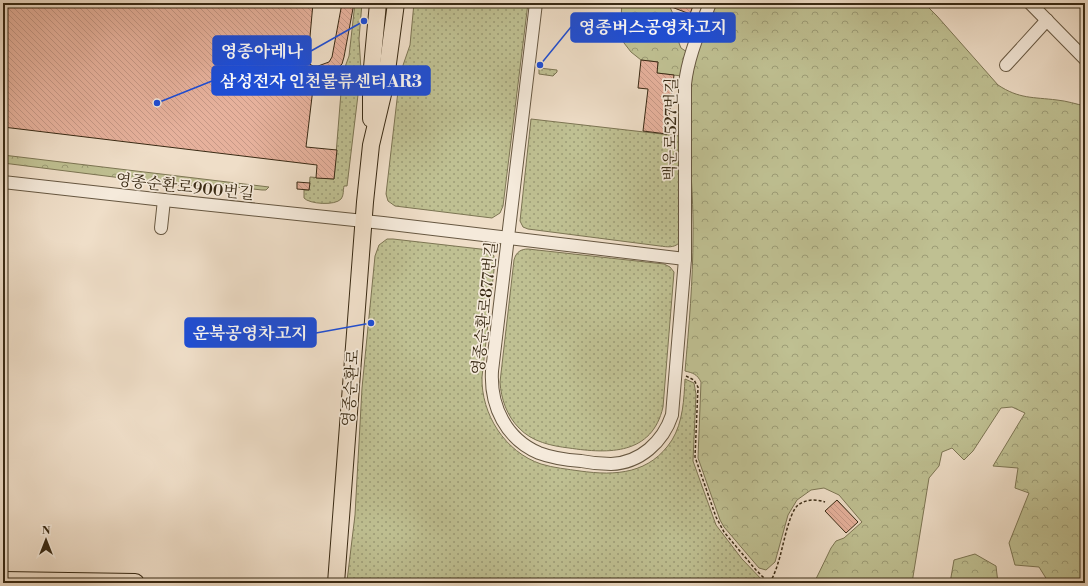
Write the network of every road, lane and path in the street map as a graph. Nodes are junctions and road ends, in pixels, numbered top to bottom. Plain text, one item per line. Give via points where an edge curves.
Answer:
1 (378, 3) edge
2 (396, 3) edge
3 (536, 3) edge
4 (710, 3) edge
5 (1030, 3) edge
6 (1047, 20) junction
7 (1085, 59) edge
8 (1006, 65) dead end
9 (371, 144) junction
10 (3, 182) edge
11 (164, 200) junction
12 (363, 220) junction
13 (161, 228) dead end
14 (508, 237) junction
15 (685, 258) junction
16 (683, 376) dead end
17 (825, 502) dead end
18 (3, 570) edge
19 (3, 580) edge
20 (98, 581) junction
21 (135, 583) edge
22 (336, 583) edge
23 (769, 583) edge

1 - 9 main road, 영종순환로 via 371,78
2 - 9 main road, 영종순환로 via 385,86
3 - 14 street, 영종순환로877번길
4 - 15 street, 백운로527번길 via 686,70
5 - 6 street
6 - 7 street
6 - 8 street
9 - 12 main road, 영종순환로
10 - 11 street, 영종순환로900번길
11 - 12 street, 영종순환로900번길
11 - 13 street
12 - 14 street, 영종순환로900번길
12 - 22 main road, 영종순환로
14 - 15 street, 영종순환로900번길
14 - 15 street, 영종순환로877번길 via 492,371 494,400 509,430 527,447 546,455 583,462 612,464 634,458 645,453 665,432 674,407
16 - 23 path via 694,380 698,387 695,457 716,517 729,538
17 - 23 path via 810,500 797,506
18 - 20 highway
19 - 20 highway
20 - 21 highway

